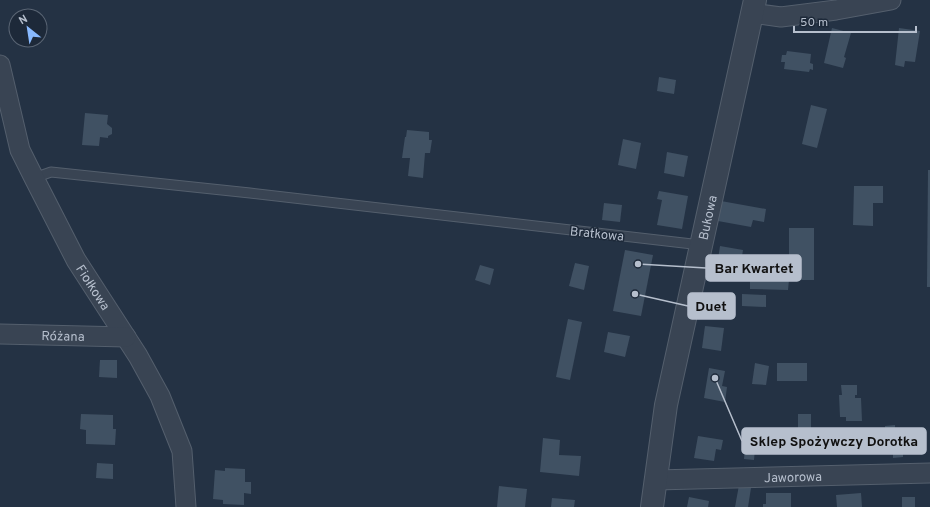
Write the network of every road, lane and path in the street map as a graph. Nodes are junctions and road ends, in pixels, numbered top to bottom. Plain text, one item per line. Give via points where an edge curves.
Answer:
1 (891, 0) edge
2 (753, 7) edge
3 (0, 65) edge
4 (34, 178) junction
5 (701, 245) junction
6 (0, 334) edge
7 (126, 337) junction
8 (930, 473) edge
9 (656, 480) junction
10 (186, 507) edge
11 (652, 507) edge

1 - 2 street via 781,17
2 - 5 street, Bukowa
3 - 4 street, Fiołkowa via 20,150
4 - 5 lane, Bratkowa via 51,172
4 - 7 street, Fiołkowa via 76,260
5 - 9 street, Bukowa via 666,405
6 - 7 street, Różana
7 - 10 street, Fiołkowa via 160,396 182,451
8 - 9 street, Jaworowa
9 - 11 street, Bukowa

